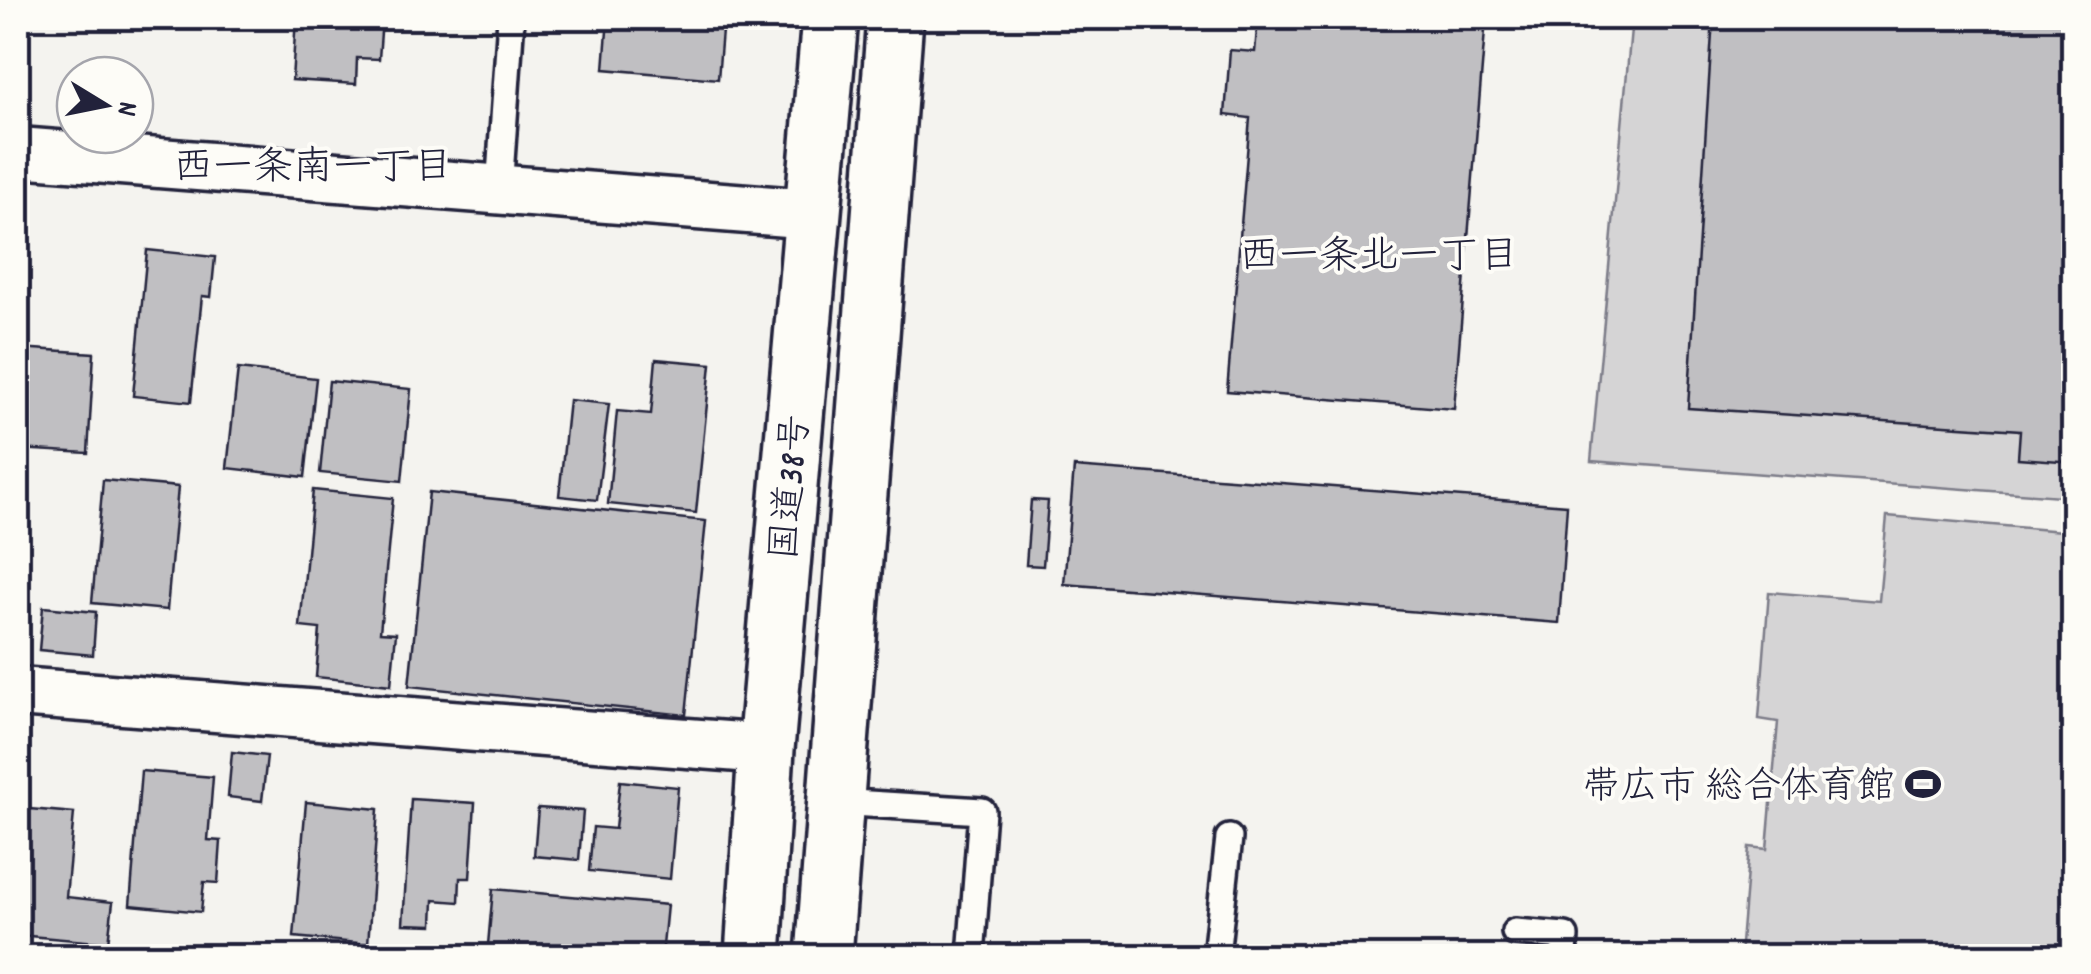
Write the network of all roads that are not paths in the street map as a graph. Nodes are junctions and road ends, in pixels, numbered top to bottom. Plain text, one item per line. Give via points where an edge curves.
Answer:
1 (511, 18) edge
2 (830, 18) edge
3 (894, 18) edge
4 (18, 152) edge
5 (498, 190) junction
6 (812, 214) junction
7 (18, 692) edge
8 (766, 749) junction
9 (836, 802) junction
10 (1229, 838) dead end
11 (1515, 932) dead end
12 (753, 956) edge
13 (824, 956) edge
14 (970, 956) edge
15 (1216, 956) edge
16 (1564, 956) edge

1 - 5 lane
2 - 6 highway, 国道38号
3 - 9 highway, 国道38号
4 - 5 street
5 - 6 street
6 - 8 highway, 国道38号
7 - 8 street
8 - 12 highway, 国道38号
9 - 13 highway, 国道38号
9 - 14 lane via 982,811
10 - 15 lane
11 - 16 lane via 1565,936

